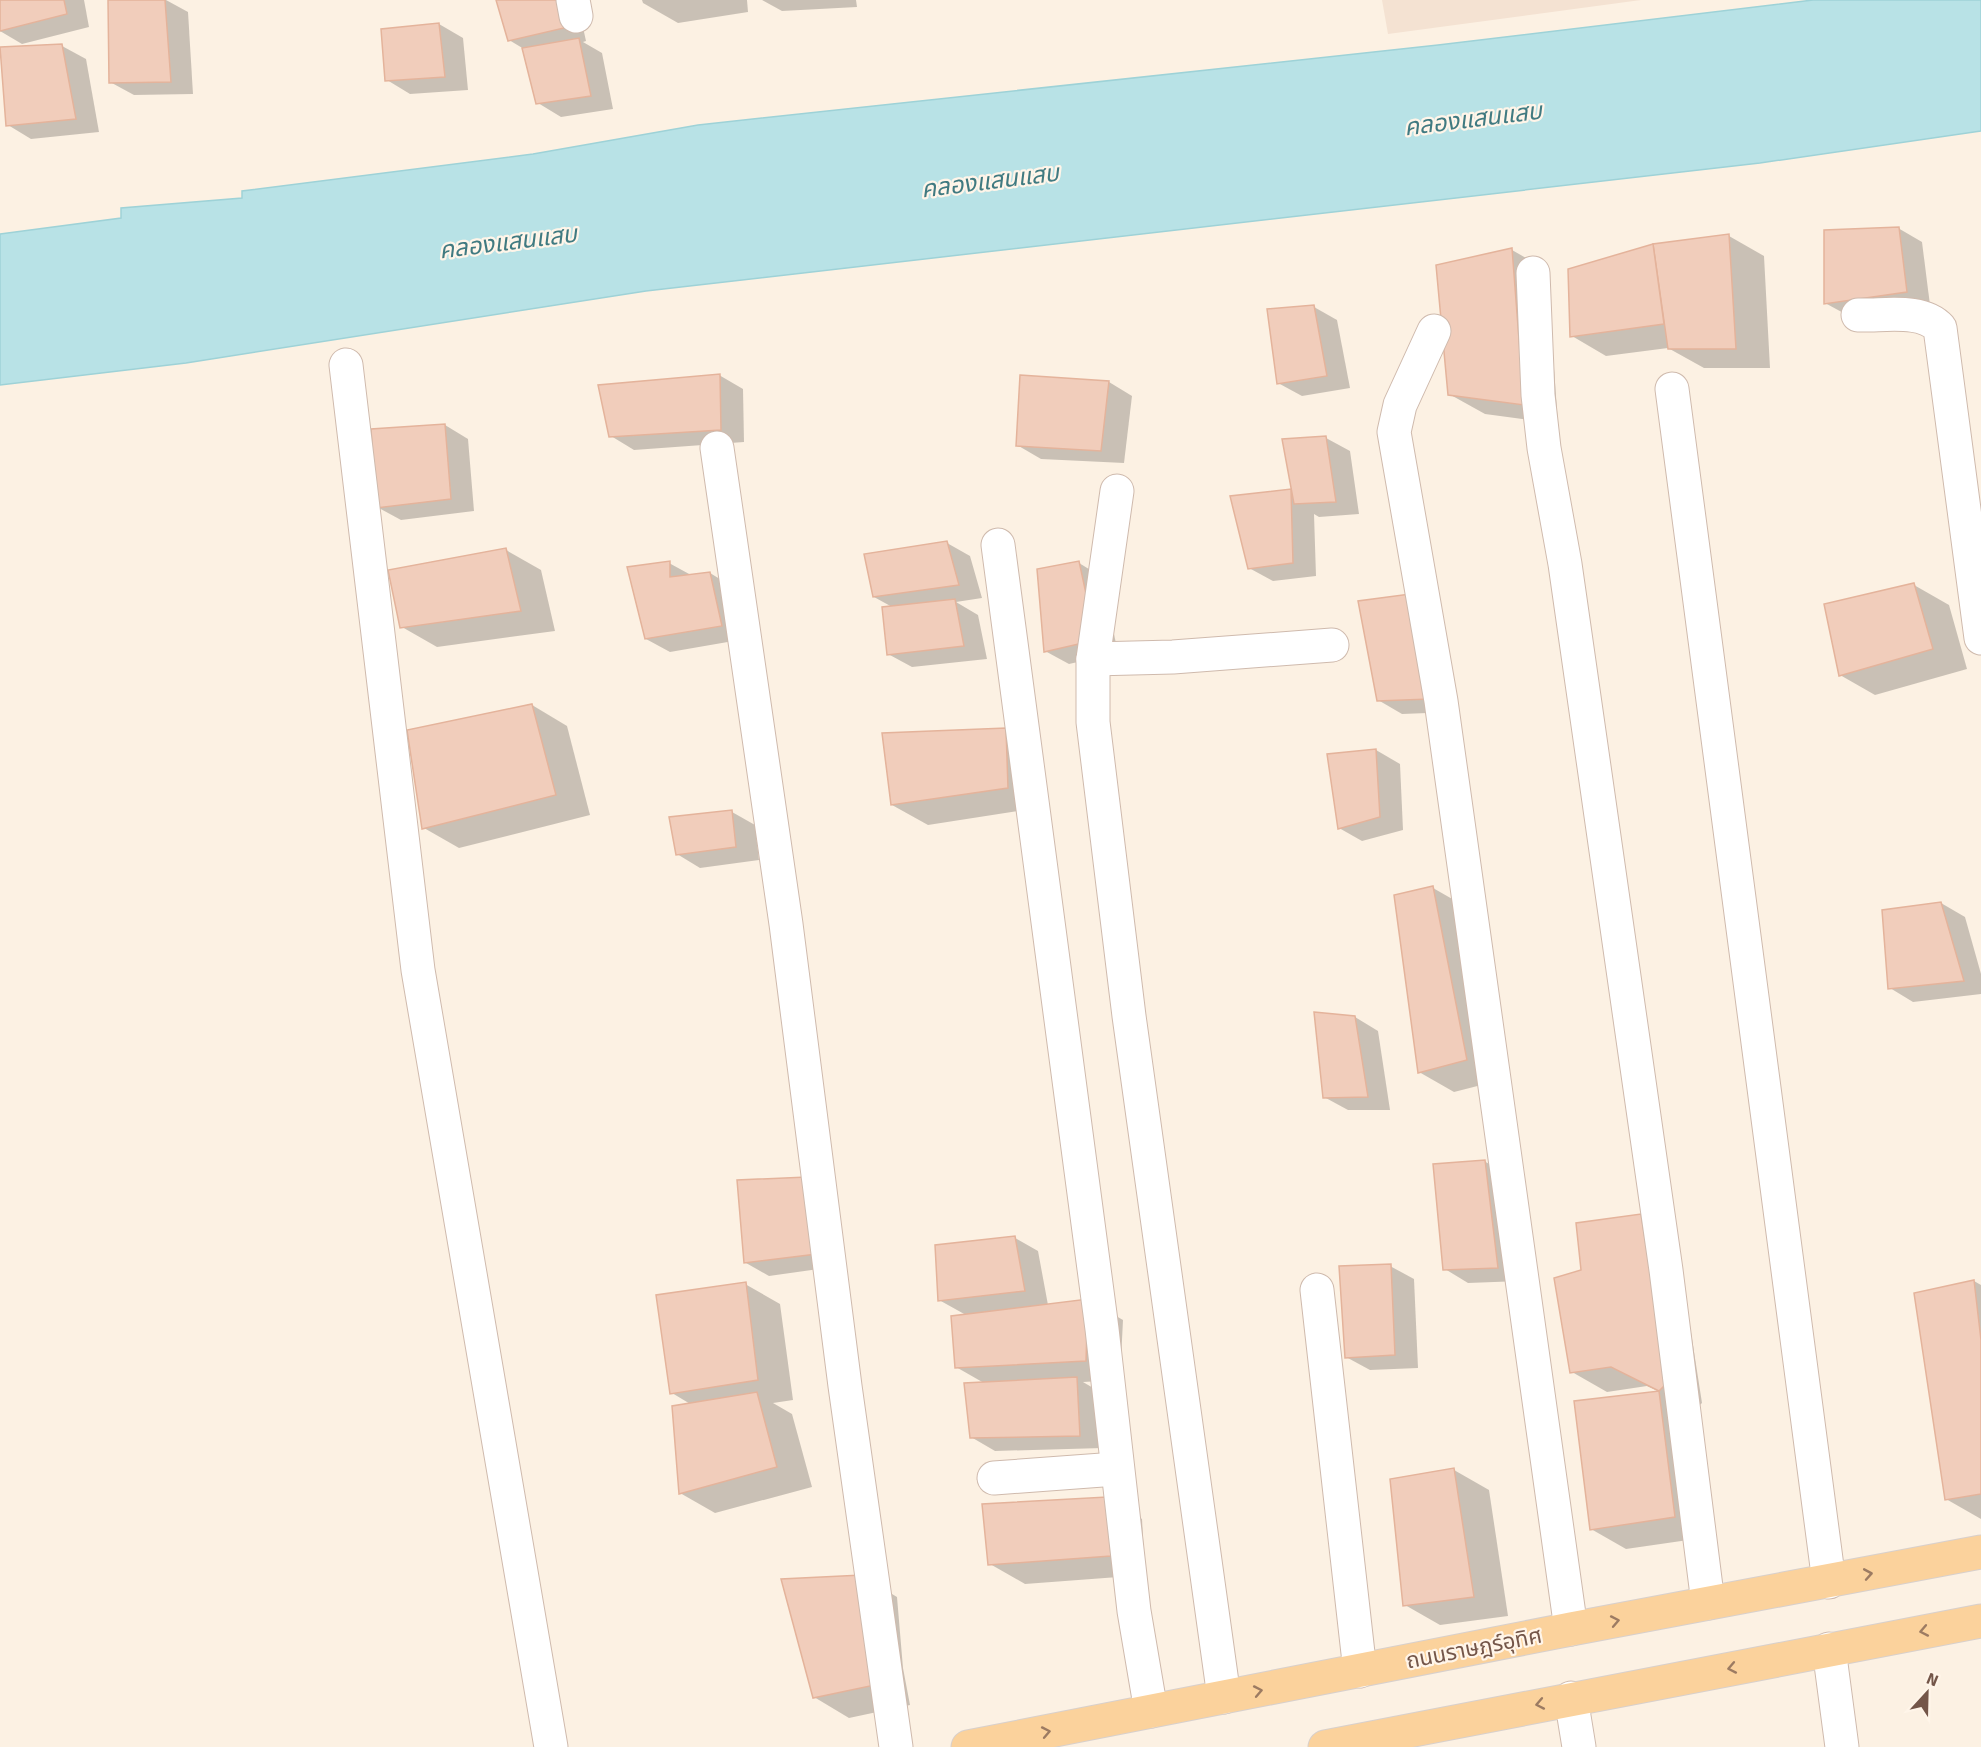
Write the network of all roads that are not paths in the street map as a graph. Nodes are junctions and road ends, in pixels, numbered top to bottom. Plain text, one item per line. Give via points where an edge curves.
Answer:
1 (1533, 273) dead end
2 (1858, 315) dead end
3 (1434, 331) dead end
4 (346, 365) dead end
5 (1672, 389) dead end
6 (717, 448) dead end
7 (1117, 491) dead end
8 (998, 545) dead end
9 (1981, 638) edge
10 (1332, 645) dead end
11 (1093, 659) junction
12 (1317, 1290) dead end
13 (1116, 1468) junction
14 (994, 1478) dead end
15 (1981, 1552) edge
16 (1829, 1582) junction
17 (1708, 1603) junction
18 (1981, 1620) edge
19 (1571, 1629) junction
20 (1829, 1649) junction
21 (1360, 1671) junction
22 (1224, 1697) junction
23 (1571, 1698) junction
24 (1151, 1711) junction
25 (551, 1747) edge
26 (896, 1747) edge
27 (968, 1747) edge
28 (1325, 1747) edge
29 (1579, 1747) edge
30 (1842, 1747) edge

1 - 17 street via 1544,448 1565,564 1664,1258
2 - 9 street via 1920,316 1931,319 1940,328
3 - 19 street via 1400,405 1395,432 1441,701
4 - 25 street via 418,970
5 - 16 street
6 - 26 street via 786,924
7 - 11 street
8 - 13 street via 1102,1329
10 - 11 street
11 - 22 street via 1093,722 1126,992
12 - 21 street
13 - 14 street
13 - 24 street
16 -> 15 main road, ถนนราษฎร์อุทิศ
16 - 17 main road, ถนนราษฎร์อุทิศ
19 -> 17 main road, ถนนราษฎร์อุทิศ
18 -> 20 main road
19 - 21 main road, ถนนราษฎร์อุทิศ
20 -> 23 main road
20 - 30 street
22 -> 21 main road, ถนนราษฎร์อุทิศ
22 - 24 main road, ถนนราษฎร์อุทิศ
23 -> 28 main road
23 - 29 street
27 -> 24 main road, ถนนราษฎร์อุทิศ

